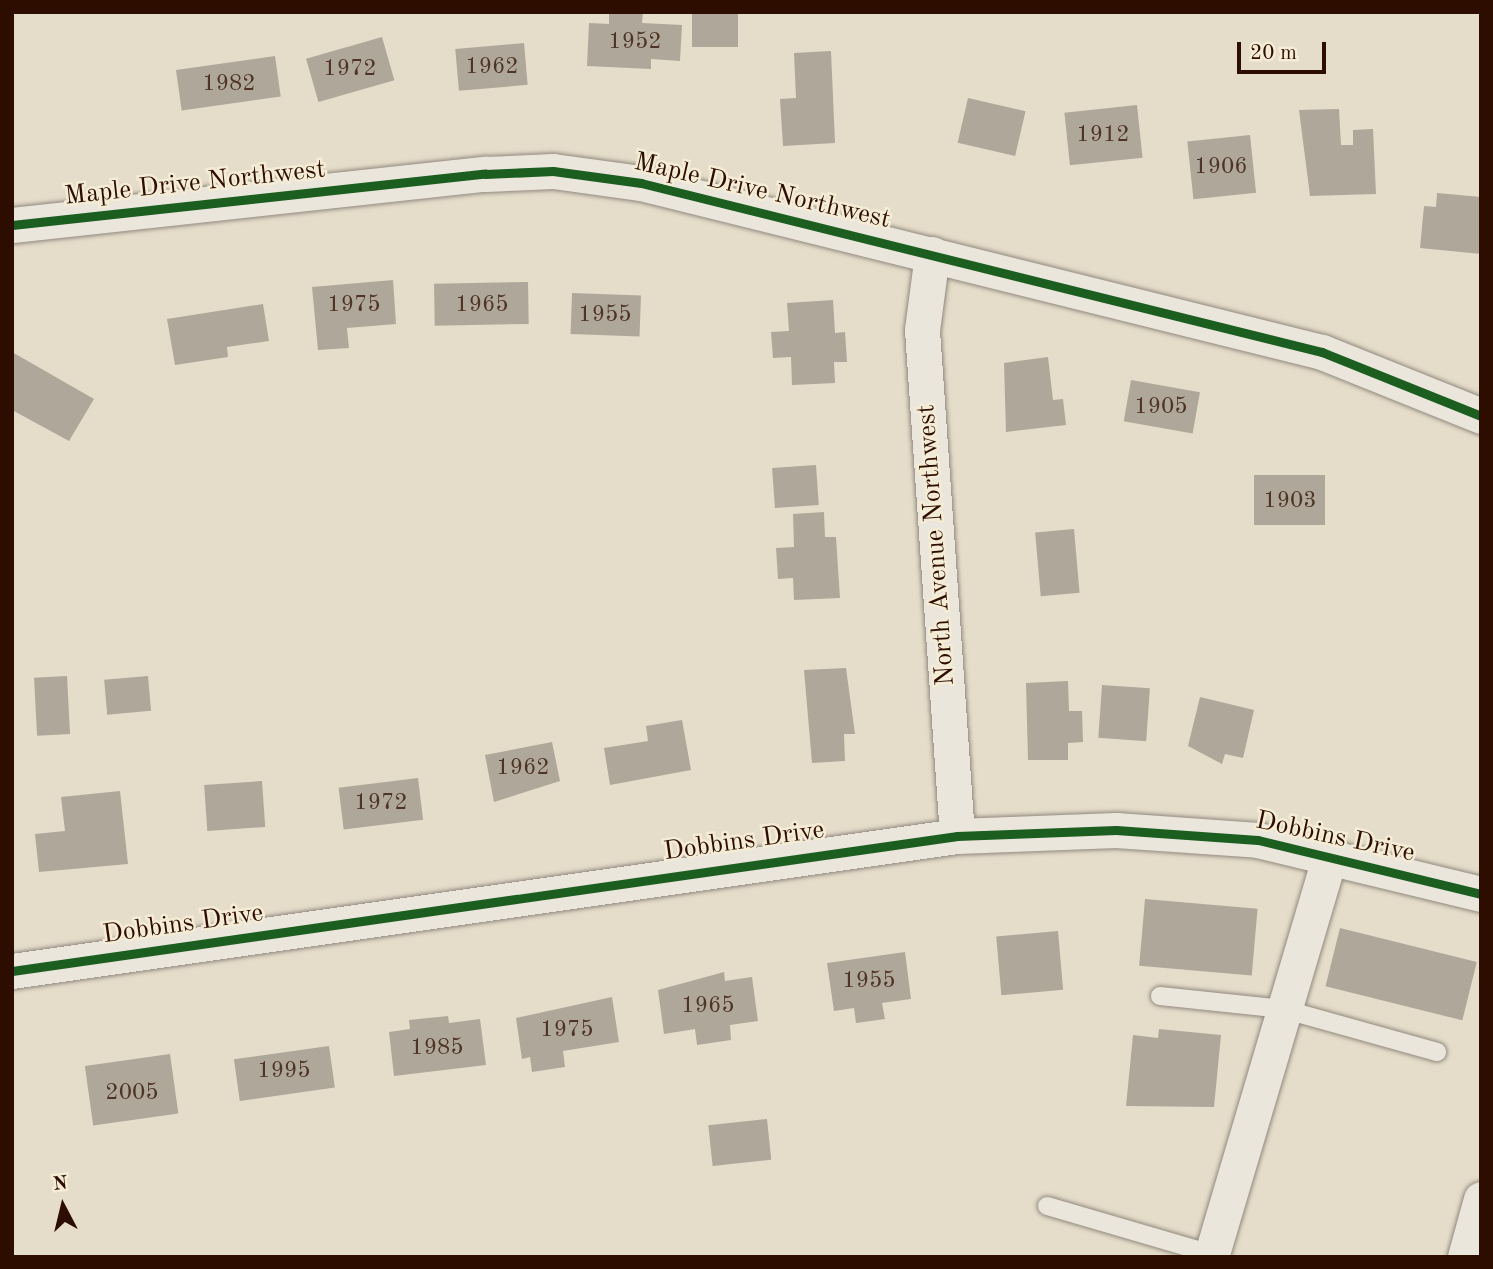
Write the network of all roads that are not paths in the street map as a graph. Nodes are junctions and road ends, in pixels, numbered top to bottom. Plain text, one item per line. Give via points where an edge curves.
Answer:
1 (12, 225) edge
2 (932, 254) junction
3 (1481, 416) edge
4 (957, 836) junction
5 (1329, 856) junction
6 (1481, 894) edge
7 (12, 971) edge
8 (1160, 996) dead end
9 (1283, 1009) junction
10 (1437, 1052) dead end
11 (1481, 1199) edge
12 (1047, 1206) dead end
13 (1214, 1256) edge
14 (1465, 1257) edge

1 - 2 street, Maple Drive Northwest via 553,171 641,183
2 - 3 street, Maple Drive Northwest via 1322,352
2 - 4 street, North Avenue Northwest via 922,330
4 - 5 street, Dobbins Drive via 1176,833 1258,840
4 - 7 street, Dobbins Drive
5 - 6 street, Dobbins Drive
5 - 9 street
8 - 9 lane
9 - 10 lane
9 - 13 street
11 - 14 street
12 - 13 lane

